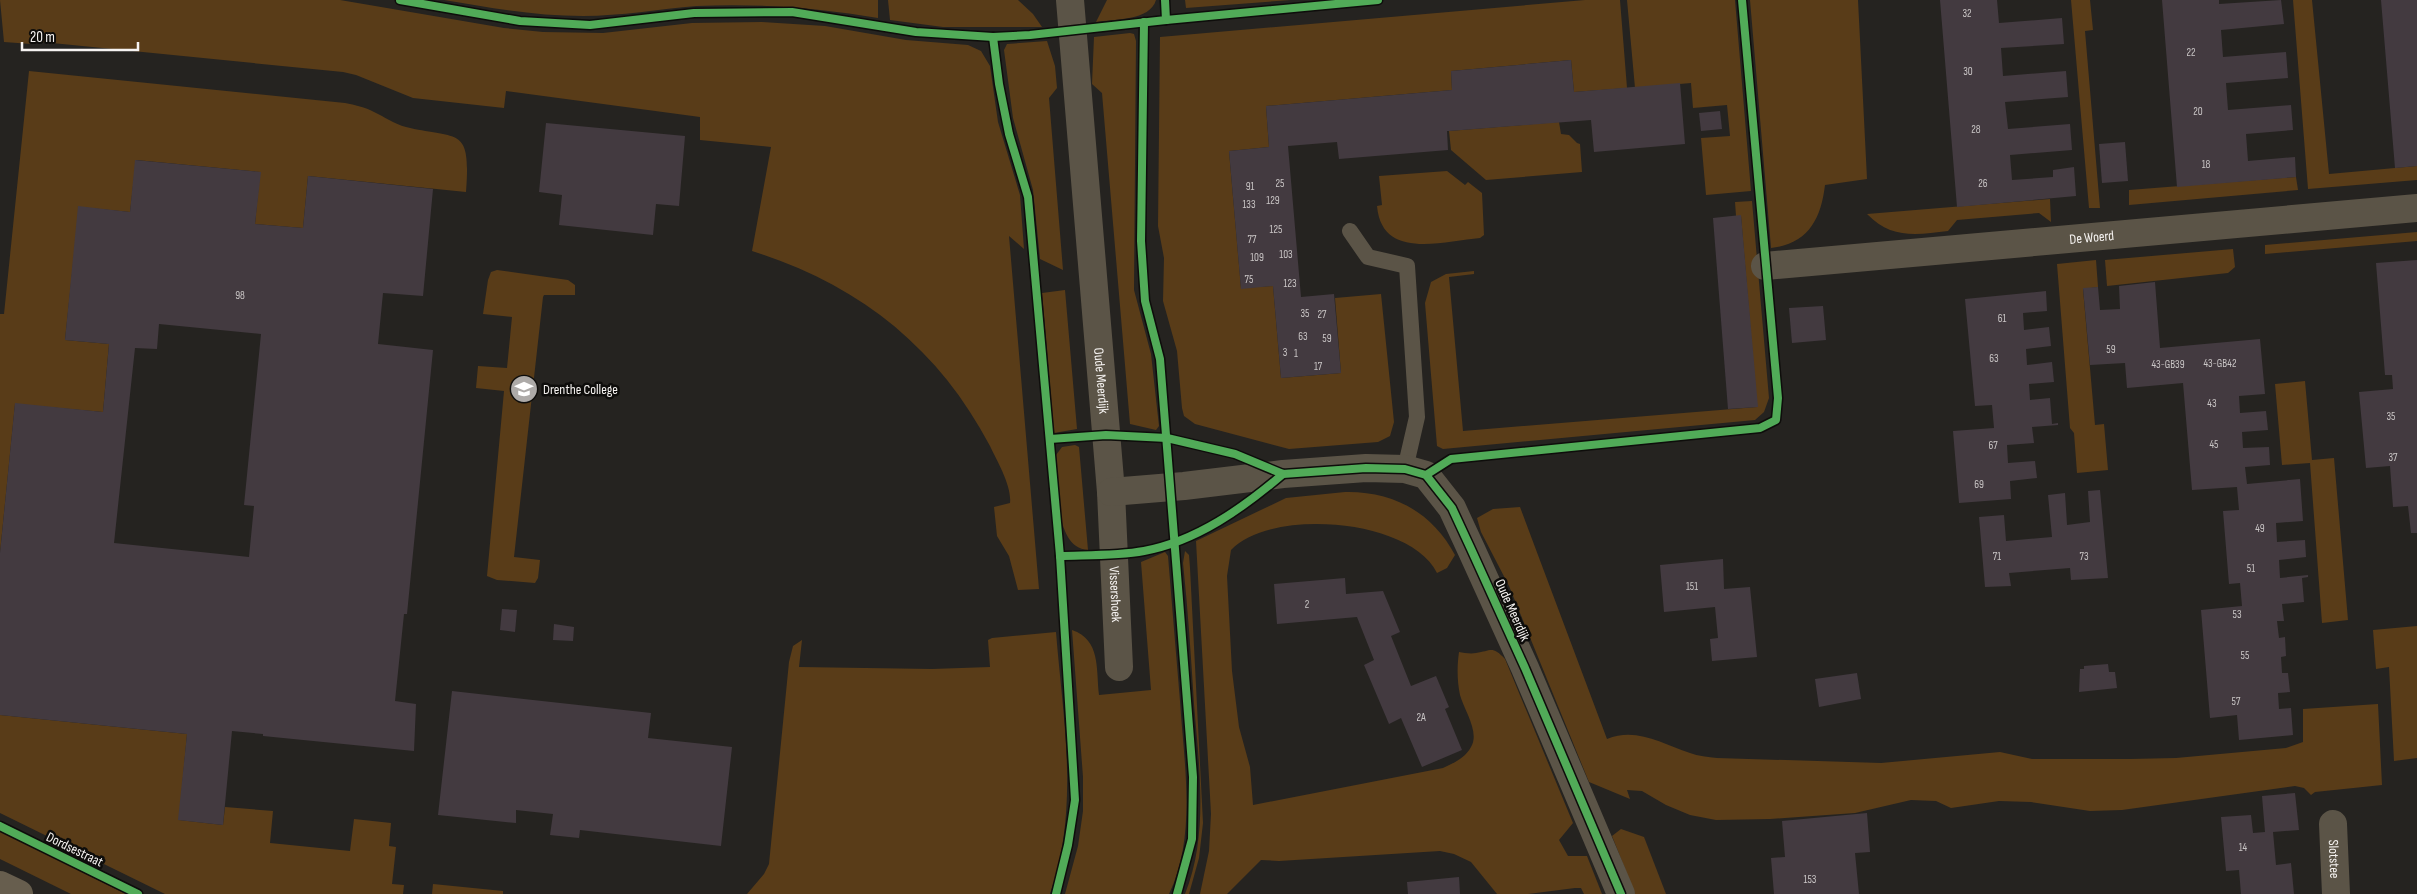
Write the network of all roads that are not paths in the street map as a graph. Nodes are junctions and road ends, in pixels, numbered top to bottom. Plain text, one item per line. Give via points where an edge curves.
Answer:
1 (1070, 0) edge
2 (2417, 208) edge
3 (1350, 231) dead end
4 (1764, 266) dead end
5 (1406, 469) junction
6 (1111, 492) junction
7 (1119, 667) dead end
8 (2333, 824) dead end
9 (0, 885) edge
10 (19, 894) edge
11 (1621, 894) edge
12 (2336, 894) edge

1 - 6 street, Oude Meerdijk
2 - 4 street, De Woerd
3 - 5 lane via 1368,256 1408,266 1417,417
5 - 6 street, Oude Meerdijk via 1366,468 1283,474
5 - 11 street, Oude Meerdijk via 1426,475 1452,508 1525,668
6 - 7 street, Vissershoek
8 - 12 street, Slotstee
9 - 10 main road

